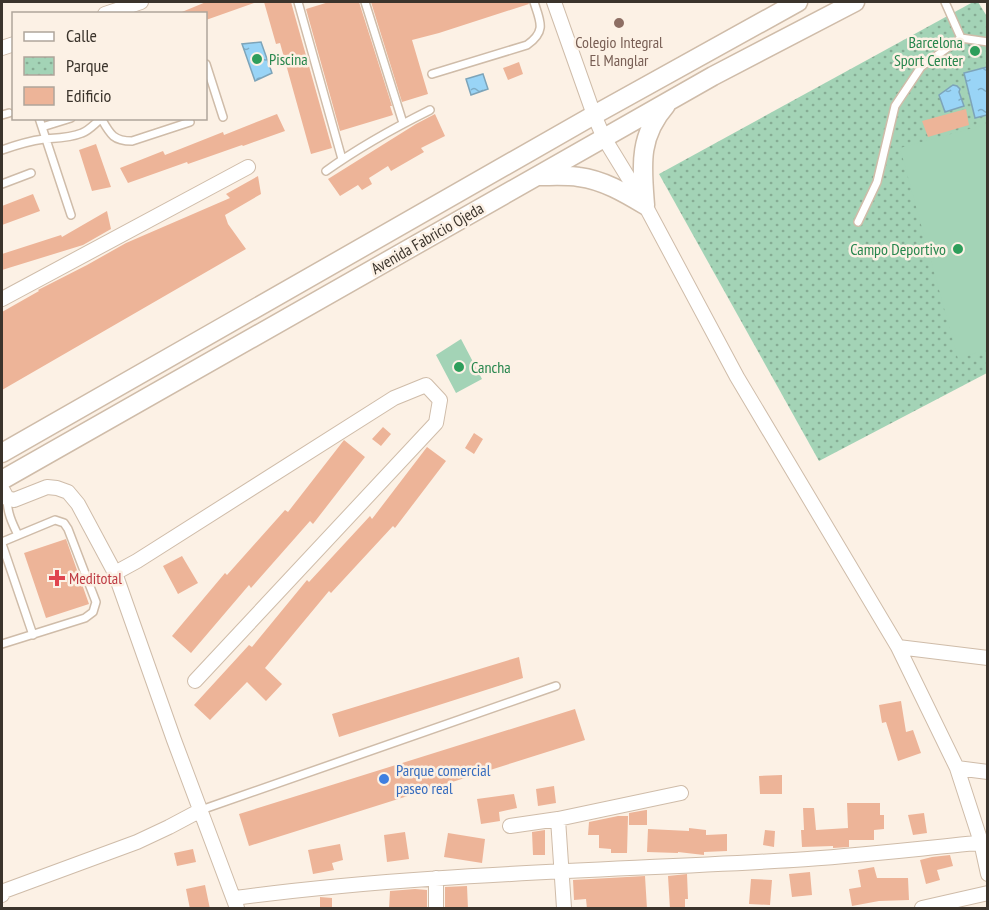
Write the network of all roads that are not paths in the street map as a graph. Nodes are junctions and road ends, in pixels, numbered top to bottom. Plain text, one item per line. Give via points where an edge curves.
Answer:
1 (141, 2) edge
2 (298, 2) edge
3 (365, 2) edge
4 (534, 2) edge
5 (554, 2) edge
6 (798, 2) edge
7 (855, 2) edge
8 (945, 2) edge
9 (111, 12) edge
10 (961, 38) junction
11 (987, 42) edge
12 (432, 74) dead end
13 (208, 82) edge
14 (672, 100) junction
15 (430, 110) dead end
16 (594, 115) junction
17 (223, 117) dead end
18 (40, 120) edge
19 (65, 120) edge
20 (97, 120) edge
21 (99, 120) edge
22 (190, 123) dead end
23 (403, 123) junction
24 (42, 127) junction
25 (604, 138) junction
26 (46, 139) junction
27 (2, 150) edge
28 (342, 159) junction
29 (248, 168) dead end
30 (326, 171) dead end
31 (31, 173) dead end
32 (537, 176) junction
33 (2, 184) edge
34 (645, 205) junction
35 (71, 215) dead end
36 (858, 222) dead end
37 (2, 299) edge
38 (2, 453) edge
39 (2, 480) edge
40 (4, 493) edge
41 (18, 535) junction
42 (2, 543) edge
43 (115, 573) junction
44 (33, 635) junction
45 (2, 644) edge
46 (898, 647) junction
47 (987, 658) edge
48 (195, 681) dead end
49 (556, 686) dead end
50 (957, 768) junction
51 (987, 772) edge
52 (681, 793) dead end
53 (201, 810) junction
54 (558, 819) junction
55 (510, 826) dead end
56 (984, 842) edge
57 (562, 871) junction
58 (987, 874) edge
59 (436, 878) junction
60 (987, 893) edge
61 (2, 895) edge
62 (236, 903) edge
63 (436, 909) edge
64 (564, 909) edge
65 (922, 909) edge

1 - 9 street
2 - 28 lane
3 - 23 lane
4 - 12 lane via 541,25 534,41
5 - 16 street
6 - 16 street, Avenida Fabricio Ojeda
7 - 14 street, Avenida Fabricio Ojeda
8 - 10 lane
10 - 11 lane
10 - 36 lane via 921,67 896,106 877,182
13 - 17 lane
14 - 25 street, Avenida Fabricio Ojeda
14 - 34 street via 659,114 645,142
15 - 23 lane
16 - 25 street
16 - 38 street, Avenida Fabricio Ojeda
18 - 24 lane
19 - 24 lane
20 - 26 lane via 80,134
21 - 22 lane via 110,135 124,141
23 - 28 lane
24 - 26 lane
25 - 32 street, Avenida Fabricio Ojeda
25 - 34 street
26 - 27 lane
26 - 35 lane
28 - 30 lane
29 - 37 street
31 - 33 lane
32 - 34 street via 600,182
32 - 39 street, Avenida Fabricio Ojeda
34 - 46 street via 737,377
40 - 41 lane
40 - 43 street via 14,500 47,487 68,492
41 - 42 lane
41 - 44 lane via 55,520 64,523 96,602 93,612 85,618
42 - 44 lane
43 - 48 street via 394,399 426,385 440,400 436,423
43 - 53 street
44 - 45 lane
46 - 47 street
46 - 50 street
49 - 53 lane
50 - 51 street
50 - 56 street
52 - 54 street
53 - 61 street via 137,842
53 - 62 street
54 - 55 street
54 - 57 street
56 - 57 street via 795,860
56 - 58 street
57 - 59 street
57 - 64 street
59 - 62 street via 270,893
59 - 63 street
60 - 65 street

